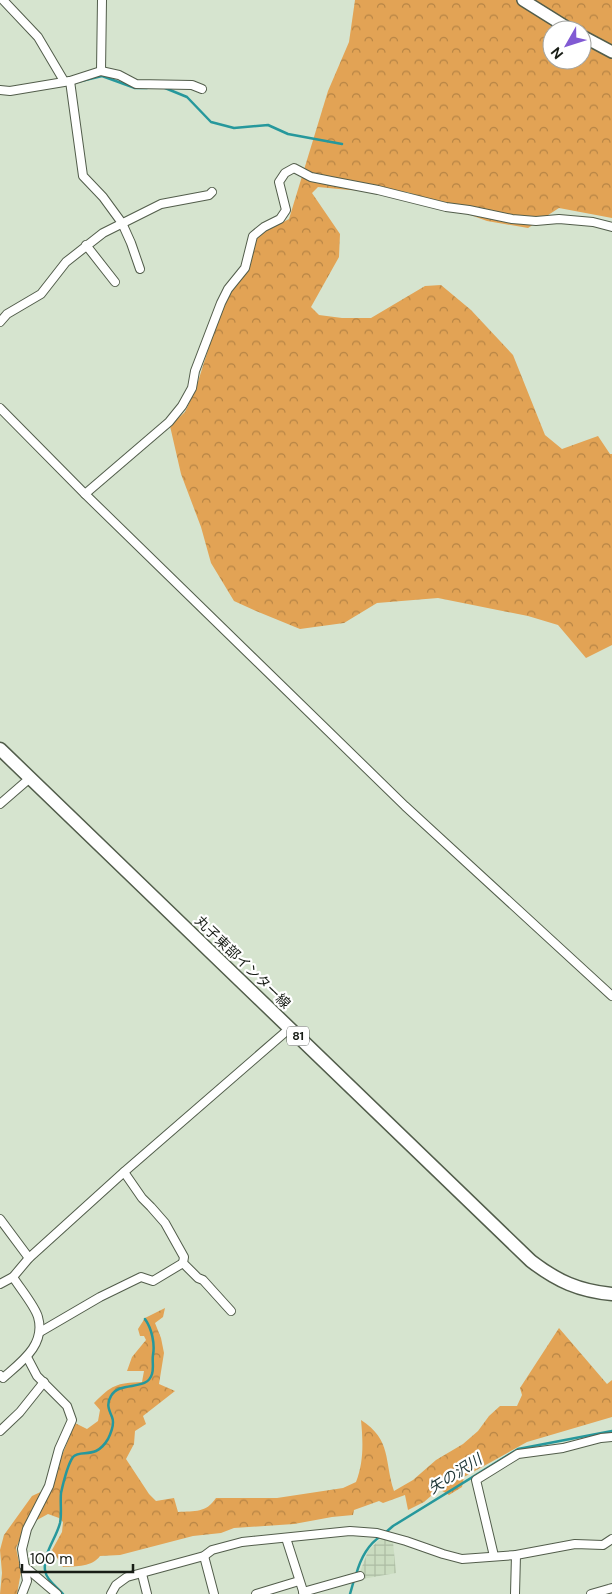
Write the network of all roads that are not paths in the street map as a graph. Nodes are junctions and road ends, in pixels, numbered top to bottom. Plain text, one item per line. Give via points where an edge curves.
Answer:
1 (3, 0) edge
2 (102, 0) edge
3 (523, 0) edge
4 (554, 20) edge
5 (592, 41) edge
6 (612, 52) edge
7 (101, 71) junction
8 (67, 81) junction
9 (202, 89) dead end
10 (0, 90) edge
11 (212, 192) dead end
12 (122, 223) junction
13 (612, 226) edge
14 (86, 246) junction
15 (140, 269) dead end
16 (115, 282) dead end
17 (0, 322) edge
18 (0, 408) edge
19 (85, 494) junction
20 (0, 749) edge
21 (30, 778) junction
22 (0, 804) edge
23 (612, 996) edge
24 (290, 1028) junction
25 (124, 1172) junction
26 (0, 1219) edge
27 (29, 1258) junction
28 (183, 1263) junction
29 (13, 1276) junction
30 (0, 1284) edge
31 (612, 1294) edge
32 (231, 1311) dead end
33 (40, 1332) junction
34 (27, 1357) junction
35 (0, 1375) edge
36 (44, 1382) junction
37 (0, 1431) edge
38 (612, 1436) edge
39 (286, 1538) junction
40 (612, 1539) edge
41 (516, 1555) junction
42 (204, 1556) junction
43 (494, 1556) junction
44 (24, 1566) junction
45 (142, 1574) junction
46 (357, 1577) dead end
47 (299, 1581) junction
48 (612, 1588) edge
49 (304, 1593) edge
50 (22, 1594) edge
51 (57, 1594) edge
52 (111, 1594) edge
53 (147, 1594) edge
54 (214, 1594) edge
55 (256, 1594) edge
56 (515, 1594) edge
57 (591, 1594) edge

1 - 8 street via 38,37
2 - 7 street
3 - 4 street
5 - 6 street
7 - 8 street
7 - 9 street via 119,75 136,84 192,85
8 - 10 street
8 - 12 street via 83,176
11 - 12 street via 161,204
12 - 14 street
12 - 15 street
13 - 19 street via 559,219 512,219 446,207 311,177 294,168 279,182 286,210 280,219 253,236 244,268 221,303 192,388 182,406 169,422
14 - 16 street
14 - 17 street via 66,262 41,294
18 - 19 street
19 - 23 street via 405,806
20 - 21 main road, 丸子東部インター線 / 81
21 - 22 street
21 - 24 main road, 丸子東部インター線 / 81
24 - 25 street
24 - 31 main road, 丸子東部インター線 / 81 via 531,1261 568,1284
25 - 27 street
25 - 28 street via 165,1223 184,1257
26 - 27 street
27 - 29 street
28 - 32 street
28 - 33 street via 153,1281 141,1277
29 - 30 street
29 - 33 street via 38,1316
33 - 34 street
34 - 35 street via 3,1378
34 - 36 street
36 - 37 street
36 - 44 street via 68,1406 72,1420 59,1449 49,1486 27,1529 22,1549
38 - 43 street via 563,1448 518,1454 476,1480
39 - 42 street via 225,1545
39 - 43 street via 350,1531 376,1533 462,1559
39 - 47 street
40 - 41 street via 602,1546 575,1544
41 - 43 street
41 - 56 street
42 - 45 street
42 - 54 street
44 - 50 street via 27,1581
44 - 51 street
45 - 52 street via 126,1577
45 - 53 street
46 - 49 street
47 - 49 street
47 - 55 street
48 - 57 street

